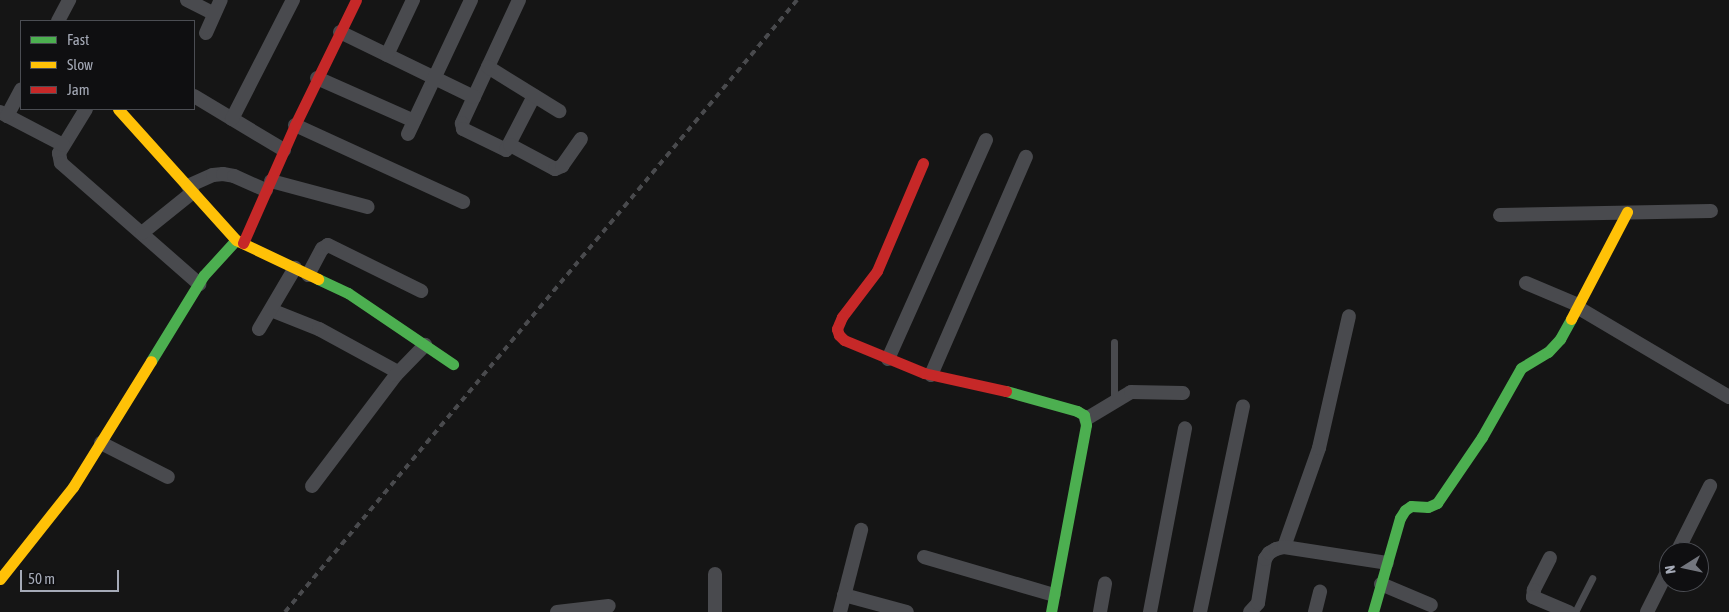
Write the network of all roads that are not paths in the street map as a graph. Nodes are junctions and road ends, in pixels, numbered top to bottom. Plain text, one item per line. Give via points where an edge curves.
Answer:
1 (69, 0) edge
2 (187, 0) edge
3 (221, 0) edge
4 (293, 0) edge
5 (356, 0) edge
6 (413, 0) edge
7 (471, 0) edge
8 (519, 0) edge
9 (214, 14) junction
10 (62, 20) edge
11 (340, 32) junction
12 (206, 33) dead end
13 (387, 55) junction
14 (488, 67) junction
15 (317, 78) junction
16 (434, 78) junction
17 (20, 91) edge
18 (534, 96) junction
19 (195, 97) edge
20 (474, 97) junction
21 (85, 110) edge
22 (119, 110) edge
23 (558, 111) dead end
24 (4, 114) edge
25 (232, 118) junction
26 (414, 121) junction
27 (295, 125) junction
28 (408, 134) dead end
29 (581, 138) dead end
30 (986, 140) dead end
31 (63, 145) junction
32 (510, 145) junction
33 (284, 150) junction
34 (1026, 157) dead end
35 (923, 163) dead end
36 (269, 186) junction
37 (190, 189) junction
38 (463, 202) dead end
39 (368, 207) dead end
40 (1711, 211) dead end
41 (1627, 212) junction
42 (1500, 215) dead end
43 (142, 234) junction
44 (240, 241) junction
45 (295, 268) junction
46 (308, 275) junction
47 (1526, 283) dead end
48 (199, 284) junction
49 (421, 290) dead end
50 (1577, 306) junction
51 (271, 310) junction
52 (1349, 316) dead end
53 (259, 329) dead end
54 (1114, 342) dead end
55 (425, 345) junction
56 (888, 359) junction
57 (453, 364) dead end
58 (398, 372) junction
59 (931, 376) junction
60 (1182, 393) dead end
61 (1729, 397) edge
62 (1114, 401) junction
63 (1243, 406) dead end
64 (1086, 419) junction
65 (1185, 428) dead end
66 (100, 443) junction
67 (168, 476) dead end
68 (312, 486) dead end
69 (1710, 486) dead end
70 (861, 530) dead end
71 (1682, 542) edge
72 (1284, 547) junction
73 (924, 557) dead end
74 (1550, 558) dead end
75 (1387, 563) junction
76 (715, 574) dead end
77 (1592, 578) dead end
78 (0, 580) edge
79 (1105, 583) dead end
80 (1381, 584) junction
81 (1659, 587) edge
82 (1320, 592) dead end
83 (844, 595) junction
84 (1054, 595) junction
85 (1431, 605) dead end
86 (609, 606) dead end
87 (557, 612) edge
88 (715, 612) edge
89 (840, 612) edge
90 (907, 612) edge
91 (1051, 612) edge
92 (1100, 612) edge
93 (1150, 612) edge
94 (1200, 612) edge
95 (1250, 612) edge
96 (1315, 612) edge
97 (1372, 612) edge
98 (1569, 612) edge
99 (1575, 612) edge
100 (1646, 612) edge

1 - 10 street
2 - 9 street
3 - 9 street
4 - 25 street
5 - 11 street
6 - 13 street
7 - 16 street
8 - 14 street
9 - 12 street
11 - 13 street
11 - 15 street
13 - 16 street
14 - 18 street
14 - 20 street
15 - 26 street
15 - 27 street
16 - 20 street
16 - 26 street
17 - 24 street
18 - 23 street
18 - 32 street
19 - 25 street
20 - 32 street via 462,123 463,129 504,150
21 - 31 street
22 - 37 street
24 - 31 street
25 - 33 street
26 - 28 street
27 - 33 street
27 - 38 street
29 - 32 street via 562,166 555,169
30 - 56 street
31 - 43 street via 58,156 61,164
33 - 36 street
34 - 59 street
35 - 56 street via 877,271 842,317 838,329 844,340
36 - 37 street via 213,174
36 - 39 street
36 - 44 street
37 - 43 street
37 - 44 street via 226,231
40 - 41 street
41 - 42 street
41 - 50 street
43 - 48 street
44 - 45 street
44 - 48 street
45 - 46 street
45 - 51 street
46 - 49 street via 322,249 328,245
46 - 55 street via 354,297
47 - 50 street
48 - 66 street
50 - 61 street
50 - 75 street via 1555,346 1521,368 1482,437 1437,503 1428,507 1411,506 1405,510
51 - 53 street
51 - 58 street via 319,329
52 - 72 street via 1319,448
54 - 62 lane
55 - 57 street
55 - 58 street
56 - 59 street
58 - 68 street
59 - 64 street via 980,384 1078,411
60 - 62 street via 1131,392
62 - 64 street
63 - 94 street
64 - 84 street
65 - 93 street
66 - 67 street
66 - 78 street via 62,503
69 - 71 street
70 - 83 street
72 - 75 street
72 - 95 street via 1269,553 1265,559 1258,603
73 - 84 street
74 - 98 street via 1533,597
75 - 80 street
76 - 88 street
77 - 99 lane
79 - 92 street
80 - 85 street
80 - 97 street
81 - 100 street
82 - 96 street
83 - 89 street
83 - 90 street
84 - 91 street
86 - 87 street

